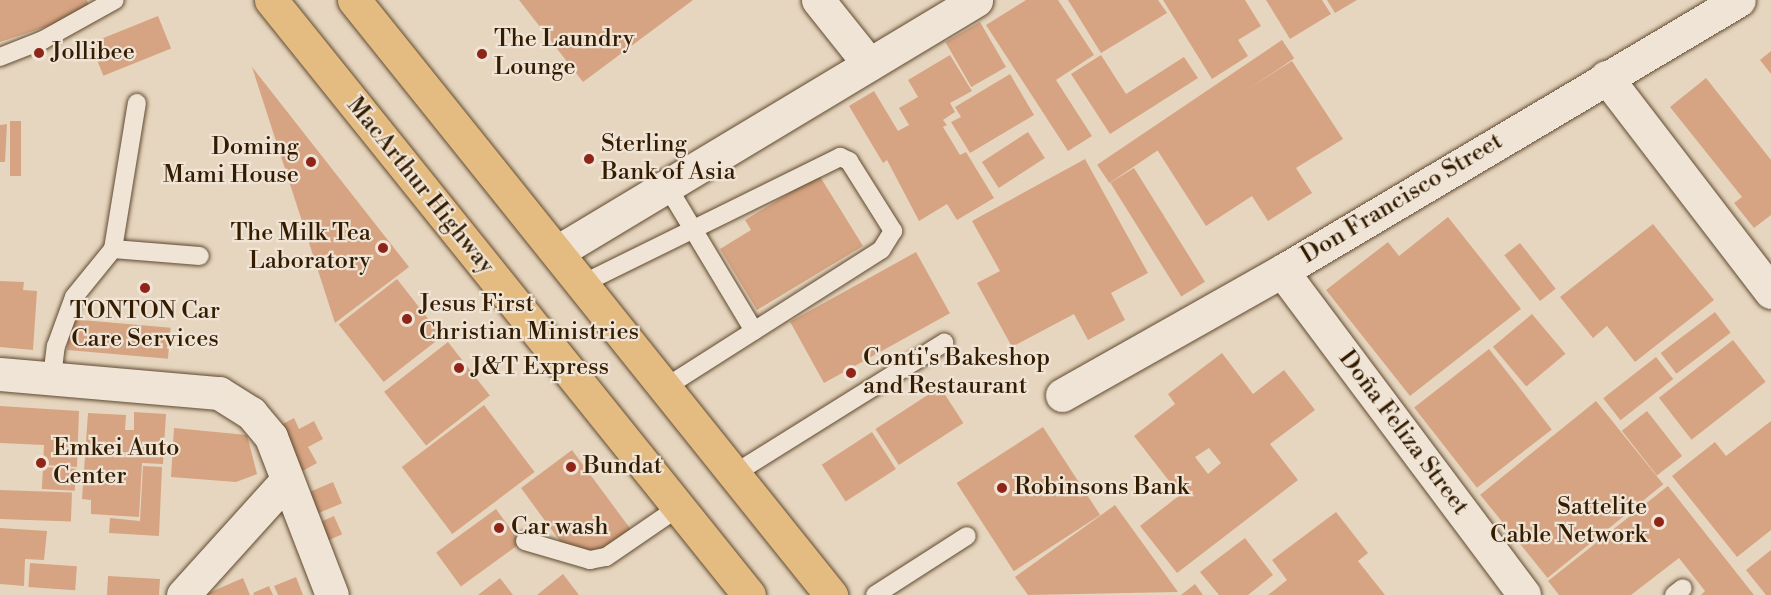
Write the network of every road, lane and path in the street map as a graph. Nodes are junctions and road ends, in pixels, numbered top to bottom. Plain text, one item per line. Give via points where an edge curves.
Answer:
1 (115, 0) edge
2 (271, 0) edge
3 (354, 0) edge
4 (818, 0) edge
5 (976, 0) edge
6 (1739, 0) edge
7 (0, 57) edge
8 (869, 64) junction
9 (1606, 77) junction
10 (137, 103) dead end
11 (667, 186) junction
12 (693, 230) junction
13 (114, 249) junction
14 (557, 252) junction
15 (200, 256) dead end
16 (1282, 271) junction
17 (582, 284) junction
18 (1771, 292) edge
19 (754, 331) junction
20 (944, 343) dead end
21 (0, 374) edge
22 (52, 377) junction
23 (666, 387) junction
24 (1062, 395) dead end
25 (734, 474) junction
26 (287, 480) junction
27 (679, 507) junction
28 (967, 536) dead end
29 (525, 541) dead end
30 (183, 595) edge
31 (332, 595) edge
32 (749, 595) edge
33 (831, 595) edge
34 (875, 595) edge
35 (1524, 595) edge

1 - 7 lane via 43,40
2 - 27 highway, MacArthur Highway
3 - 14 highway
4 - 8 street
5 - 8 street
6 - 9 street, Don Francisco Street
8 - 11 street
9 - 16 street, Don Francisco Street
9 - 18 street
10 - 13 lane
11 - 12 lane
11 - 14 street
12 - 17 lane
12 - 19 lane
12 - 19 lane via 840,157 849,161 893,231 881,250
13 - 15 lane
13 - 22 lane via 74,297 56,346
14 - 17 highway
16 - 24 street, Don Francisco Street
16 - 35 street, Doña Feliza Street
17 - 23 highway
19 - 23 lane
20 - 25 lane
21 - 22 street
22 - 26 street via 219,393 251,413 271,437
23 - 25 highway
25 - 33 highway
26 - 30 street
26 - 31 street
27 - 29 lane via 606,557 590,560
27 - 32 highway, MacArthur Highway
28 - 34 lane

